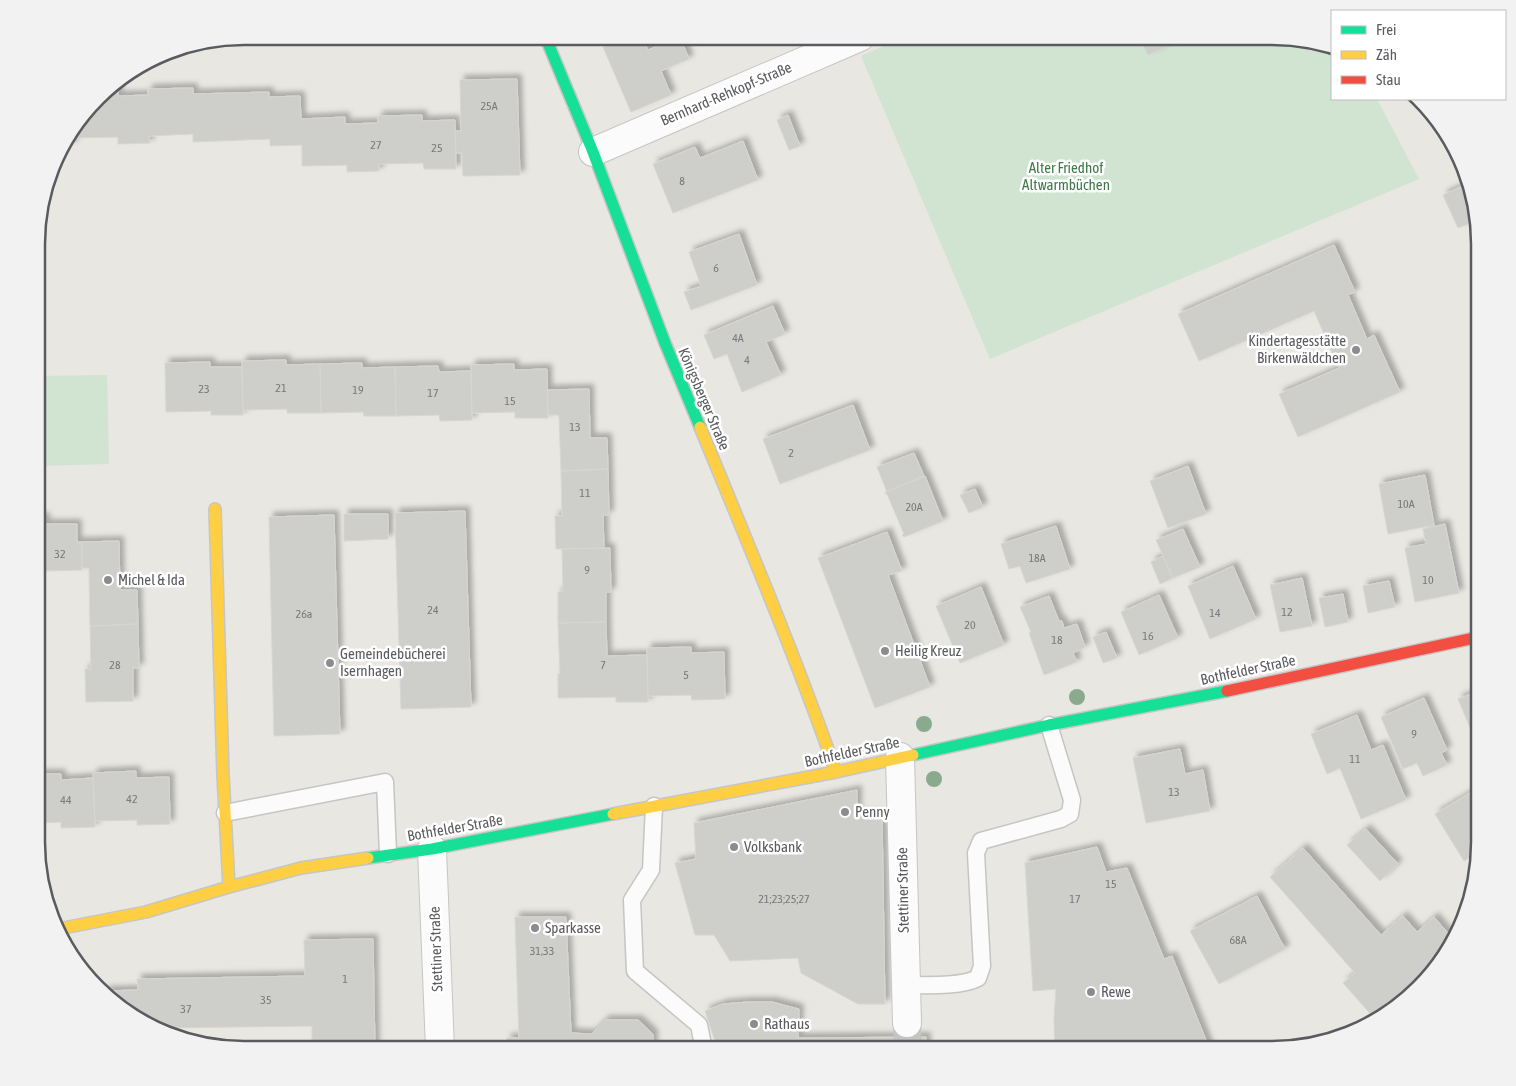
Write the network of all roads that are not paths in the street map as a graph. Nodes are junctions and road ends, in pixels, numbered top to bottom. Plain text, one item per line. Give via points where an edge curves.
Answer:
1 (548, 45) edge
2 (839, 45) edge
3 (593, 152) junction
4 (215, 509) dead end
5 (1471, 639) edge
6 (1049, 725) junction
7 (900, 757) junction
8 (836, 772) junction
9 (654, 806) junction
10 (225, 813) junction
11 (432, 849) junction
12 (388, 854) junction
13 (229, 887) junction
14 (65, 928) edge
15 (906, 985) junction
16 (907, 1023) tunnel mouth
17 (440, 1041) edge
18 (702, 1041) edge

1 - 3 street, Königsberger Straße
2 - 3 street, Bernhard-Rehkopf-Straße
3 - 8 street, Königsberger Straße via 665,343 749,546
4 - 10 street
5 - 6 street, Bothfelder Straße
6 - 7 street, Bothfelder Straße
6 - 15 lane via 1072,800 1070,814 981,841 976,853 982,966 978,978 971,982
7 - 8 street, Bothfelder Straße
7 - 15 street, Stettiner Straße
8 - 9 street, Bothfelder Straße
9 - 11 street, Bothfelder Straße
9 - 18 lane via 651,870 632,900 635,971 699,1025
10 - 12 lane via 385,782
10 - 13 street
11 - 12 street, Bothfelder Straße
11 - 17 street, Stettiner Straße
12 - 13 street, Bothfelder Straße via 301,868
13 - 14 street, Bothfelder Straße via 146,912
15 - 16 street, Stettiner Straße

